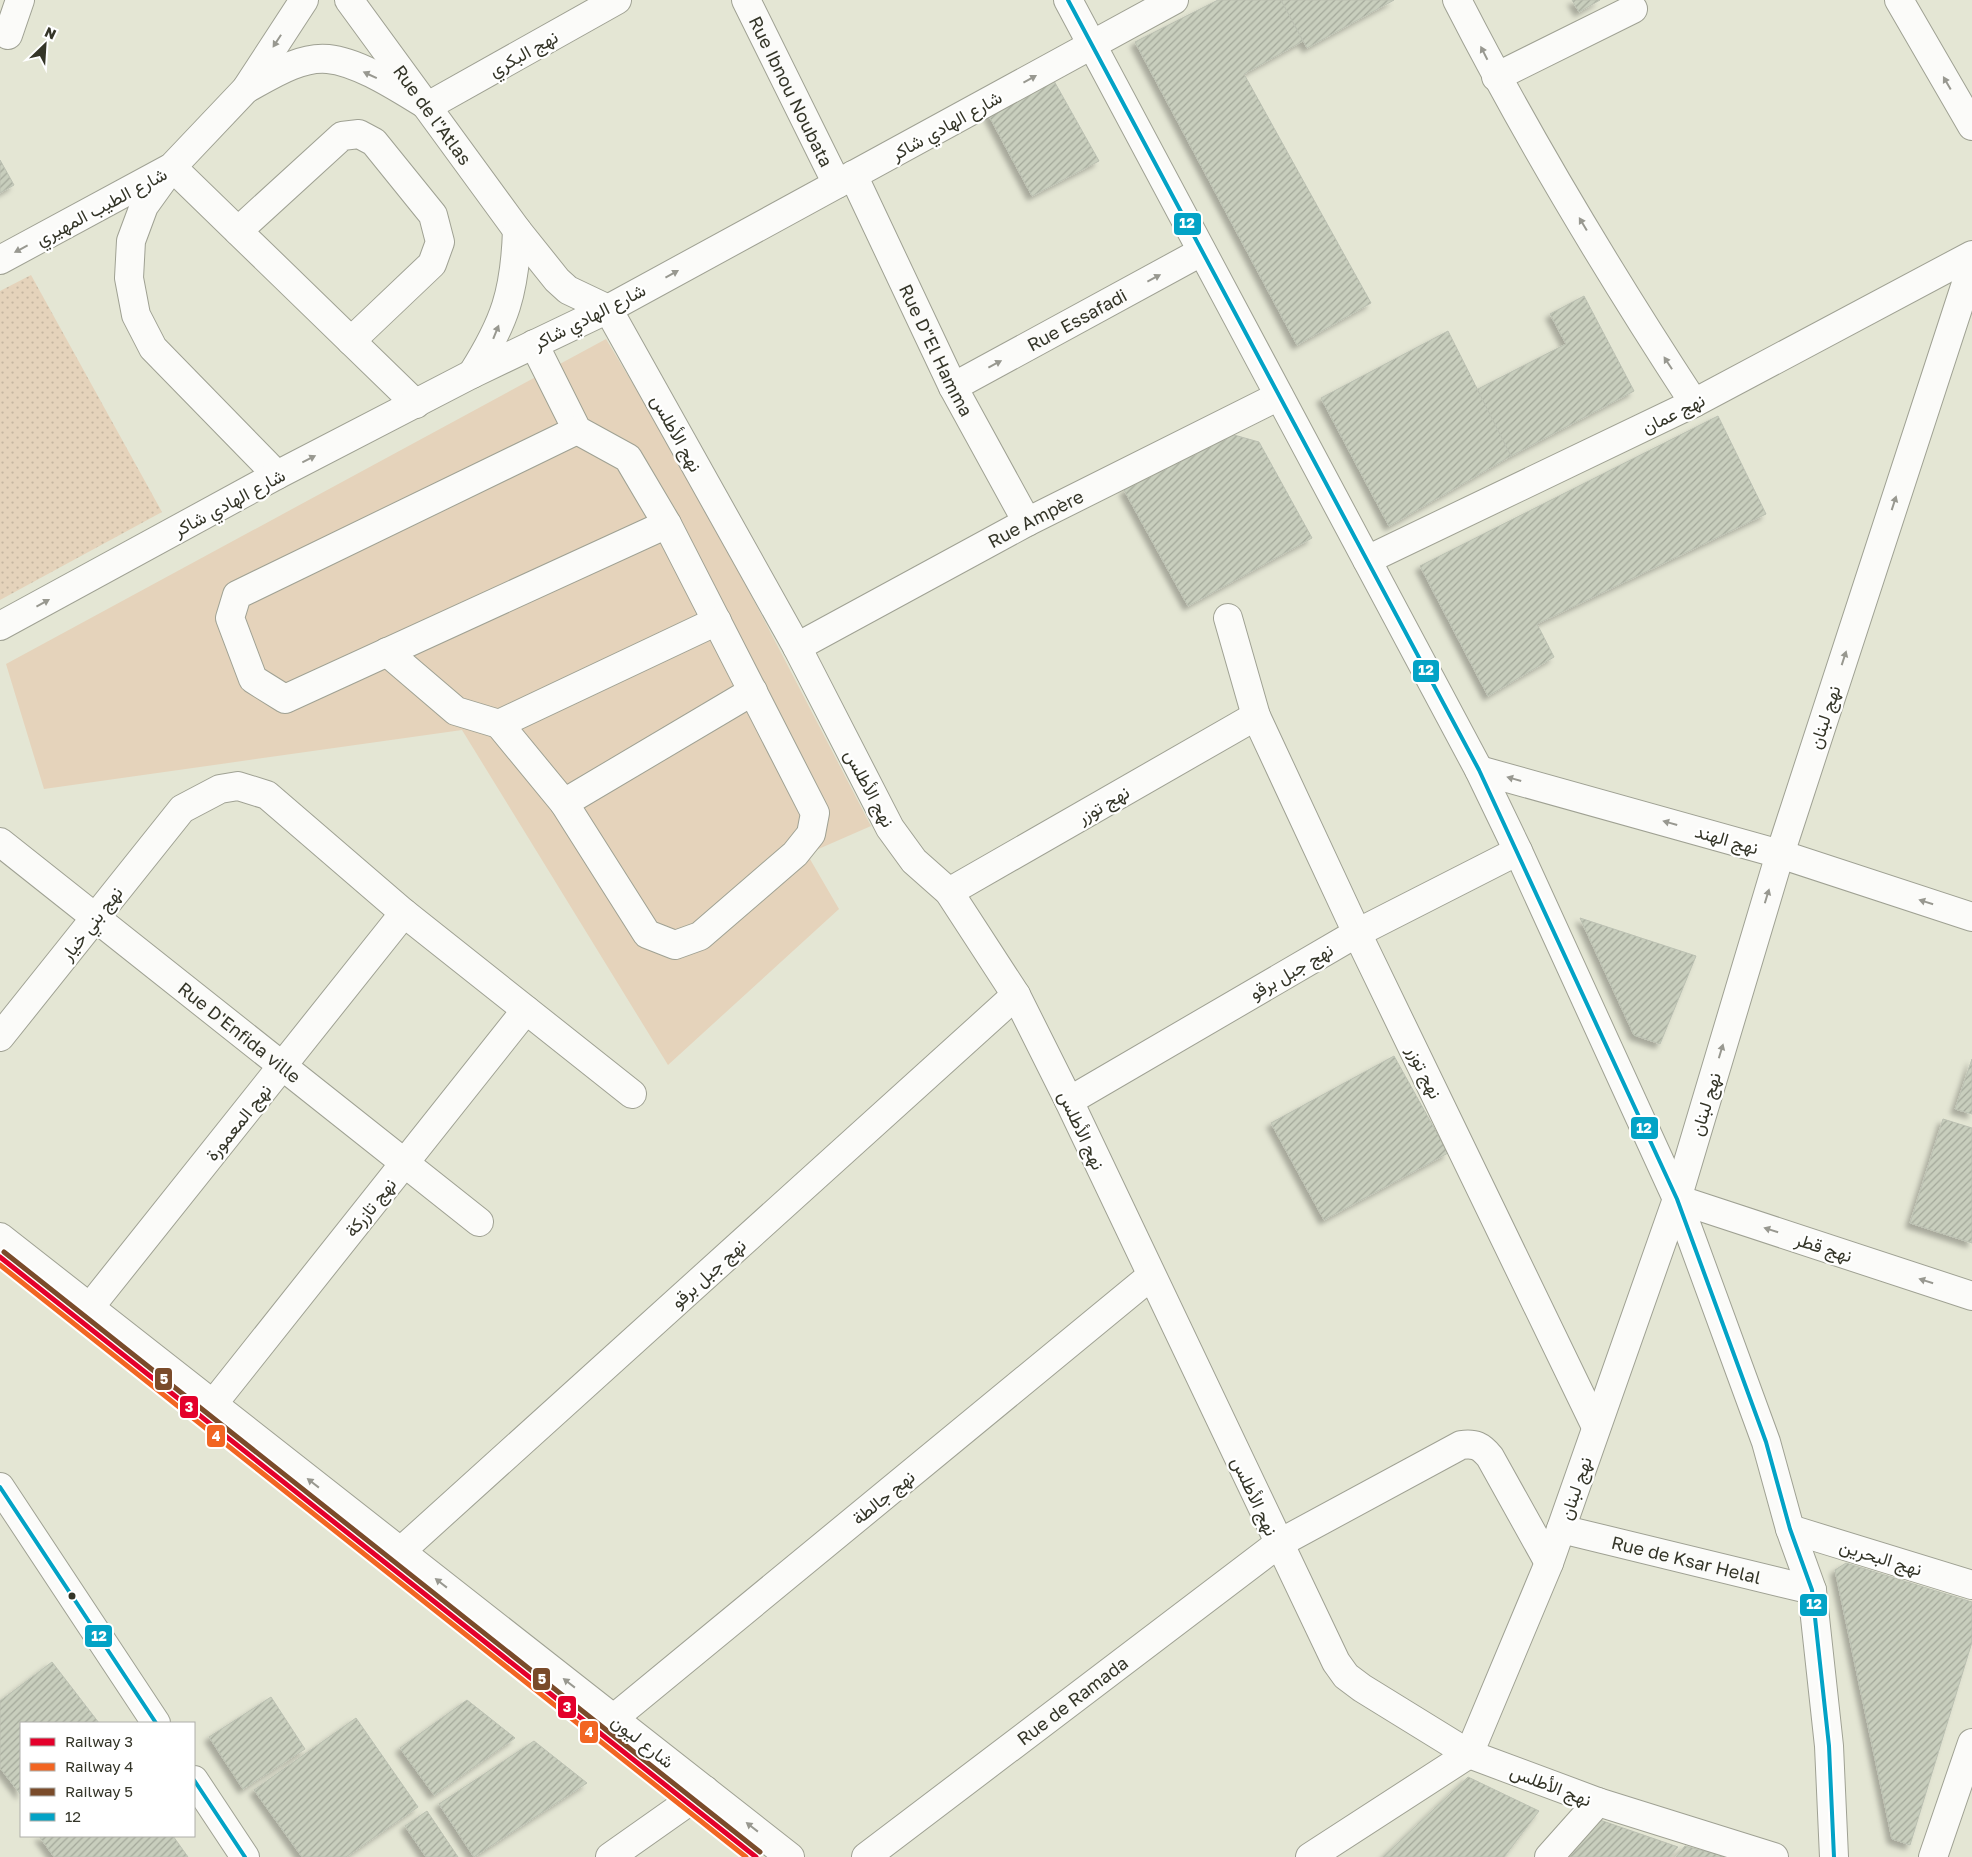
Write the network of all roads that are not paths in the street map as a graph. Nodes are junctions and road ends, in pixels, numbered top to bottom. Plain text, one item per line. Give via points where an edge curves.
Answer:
1 (20, 0) edge
2 (304, 0) edge
3 (349, 0) edge
4 (617, 0) edge
5 (746, 0) edge
6 (1068, 0) edge
7 (1174, 0) edge
8 (1457, 0) edge
9 (1899, 0) edge
10 (1633, 9) dead end
11 (8, 35) dead end
12 (1092, 45) junction
13 (1496, 78) junction
14 (246, 89) junction
15 (428, 106) junction
16 (1972, 126) edge
17 (172, 168) junction
18 (845, 179) junction
19 (517, 230) junction
20 (238, 231) junction
21 (1201, 252) junction
22 (1972, 255) edge
23 (0, 260) edge
24 (1972, 265) edge
25 (608, 309) junction
26 (351, 341) junction
27 (534, 344) junction
28 (472, 374) junction
29 (952, 387) junction
30 (1279, 396) junction
31 (1694, 403) junction
32 (416, 404) junction
33 (577, 430) junction
34 (277, 476) junction
35 (1027, 522) junction
36 (667, 524) junction
37 (1367, 560) junction
38 (1228, 618) dead end
39 (717, 621) junction
40 (0, 626) edge
41 (797, 648) junction
42 (387, 652) junction
43 (753, 691) junction
44 (1256, 716) junction
45 (500, 724) junction
46 (1479, 770) junction
47 (564, 803) junction
48 (0, 842) edge
49 (1518, 851) junction
50 (1780, 854) junction
51 (949, 892) junction
52 (404, 913) junction
53 (95, 917) junction
54 (1972, 917) edge
55 (1357, 933) junction
56 (1016, 995) junction
57 (526, 1010) junction
58 (0, 1037) edge
59 (282, 1066) junction
60 (632, 1094) dead end
61 (1069, 1101) junction
62 (405, 1163) junction
63 (1677, 1199) junction
64 (480, 1222) dead end
65 (0, 1237) edge
66 (1151, 1276) junction
67 (1972, 1296) edge
68 (90, 1307) junction
69 (213, 1404) junction
70 (1596, 1427) junction
71 (0, 1487) edge
72 (1561, 1530) junction
73 (1790, 1530) junction
74 (1278, 1544) junction
75 (401, 1551) junction
76 (1550, 1563) junction
77 (1972, 1584) edge
78 (1812, 1590) junction
79 (614, 1718) junction
80 (155, 1722) edge
81 (1972, 1743) edge
82 (1469, 1754) junction
83 (195, 1782) edge
84 (705, 1790) junction
85 (1598, 1802) junction
86 (245, 1857) edge
87 (610, 1857) edge
88 (790, 1857) edge
89 (866, 1857) edge
90 (1310, 1857) edge
91 (1549, 1857) edge
92 (1774, 1857) edge
93 (1834, 1857) edge
94 (1933, 1857) edge

1 - 11 street
2 -> 14 street, شارع الطيب المهيري
3 - 15 street, Rue de l"Atlas
4 - 15 street, نهج البكري
5 - 18 street, Rue Ibnou Noubata
6 - 12 street
7 - 12 street, شارع الهادي شاكر
13 -> 8 street
16 -> 9 street
10 - 13 street
18 -> 12 street, شارع الهادي شاكر
12 - 21 street
31 -> 13 street via 1636,314
15 -> 14 street via 388,83 328,59 305,62 274,73
14 - 17 street, شارع الطيب المهيري
15 - 19 street, Rue de l"Atlas
17 - 20 street
17 -> 23 street, شارع الطيب المهيري
17 - 34 street via 144,206 131,241 129,278 136,314 153,348
25 -> 18 street, شارع الهادي شاكر
18 - 29 street, Rue D"El Hamma
19 - 25 street via 568,290
28 -> 19 street via 492,342 507,305 516,270
20 - 26 street
20 - 26 street via 342,136 359,134 374,142 433,215 440,242 432,264
29 -> 21 street, Rue Essafadi
21 - 30 street
22 - 31 street, نهج عمان
50 -> 24 street, نهج لبنان
25 - 27 street, شارع الهادي شاكر
25 - 41 street, نهج الأطلس
26 - 32 street
27 - 28 street, شارع الهادي شاكر
27 - 33 street
28 - 32 street, شارع الهادي شاكر
29 - 35 street, Rue D"El Hamma
30 - 35 street, Rue Ampère
30 - 37 street
31 - 37 street, نهج عمان
34 -> 32 street, شارع الهادي شاكر
33 - 36 street via 628,458
33 - 42 street via 238,595 230,618 254,679 285,699
40 -> 34 street, شارع الهادي شاكر
35 - 41 street, Rue Ampère
36 - 39 street
36 - 42 street
37 - 46 street
38 - 44 street, نهج توزر
39 - 43 street
39 - 45 street
41 - 51 street, نهج الأطلس via 890,828 914,861
42 - 45 street via 456,711
43 - 47 street
43 - 47 street via 815,813 811,834 795,854 700,936 675,945 647,934
44 - 51 street, نهج توزر
44 - 55 street, نهج توزر
45 - 47 street
46 - 49 street
50 -> 46 street, نهج الهند
48 - 53 street, Rue D'Enfida ville
49 - 55 street, نهج جبل برقو
49 - 63 street
54 -> 50 street, نهج الهند
63 -> 50 street, نهج لبنان
51 - 56 street, نهج الأطلس
52 - 53 street, نهج بني خيار via 267,795 238,786 220,789 182,809
52 - 57 street
52 - 59 street, نهج المعمورة
53 - 58 street, نهج بني خيار
53 - 59 street, Rue D'Enfida ville
55 - 61 street, نهج جبل برقو
55 - 70 street, نهج توزر
56 - 61 street, نهج الأطلس
56 - 75 street, نهج جبل برقو
57 - 60 street
57 - 62 street, نهج تازركة
59 - 62 street, Rue D'Enfida ville
59 - 68 street, نهج المعمورة
61 - 66 street, نهج الأطلس
62 - 64 street, Rue D'Enfida ville
62 - 69 street, نهج تازركة
67 -> 63 street, نهج قطر
63 - 70 street, نهج لبنان
63 - 73 street via 1766,1442
65 - 68 street, شارع ليون
66 - 74 street, نهج الأطلس
66 - 79 street, نهج جالطة
68 - 69 street, شارع ليون
75 -> 69 street, شارع ليون
70 - 72 street, نهج لبنان
71 - 80 street
72 - 76 street, نهج لبنان
72 - 78 street, Rue de Ksar Helal
73 - 77 street, نهج البحرين
73 - 78 street
74 - 76 street, Rue de Ramada via 1461,1445 1472,1443 1490,1456
74 - 82 street, نهج الأطلس via 1346,1676
74 - 89 street, Rue de Ramada
79 -> 75 street, شارع ليون
76 - 82 street, نهج لبنان
78 - 93 street via 1830,1746
79 - 84 street, شارع ليون
81 - 94 street
82 - 85 street, نهج الأطلس
82 - 90 street
83 - 86 street
84 - 87 street
88 -> 84 street, شارع ليون
85 - 91 street
85 - 92 street, نهج الأطلس

